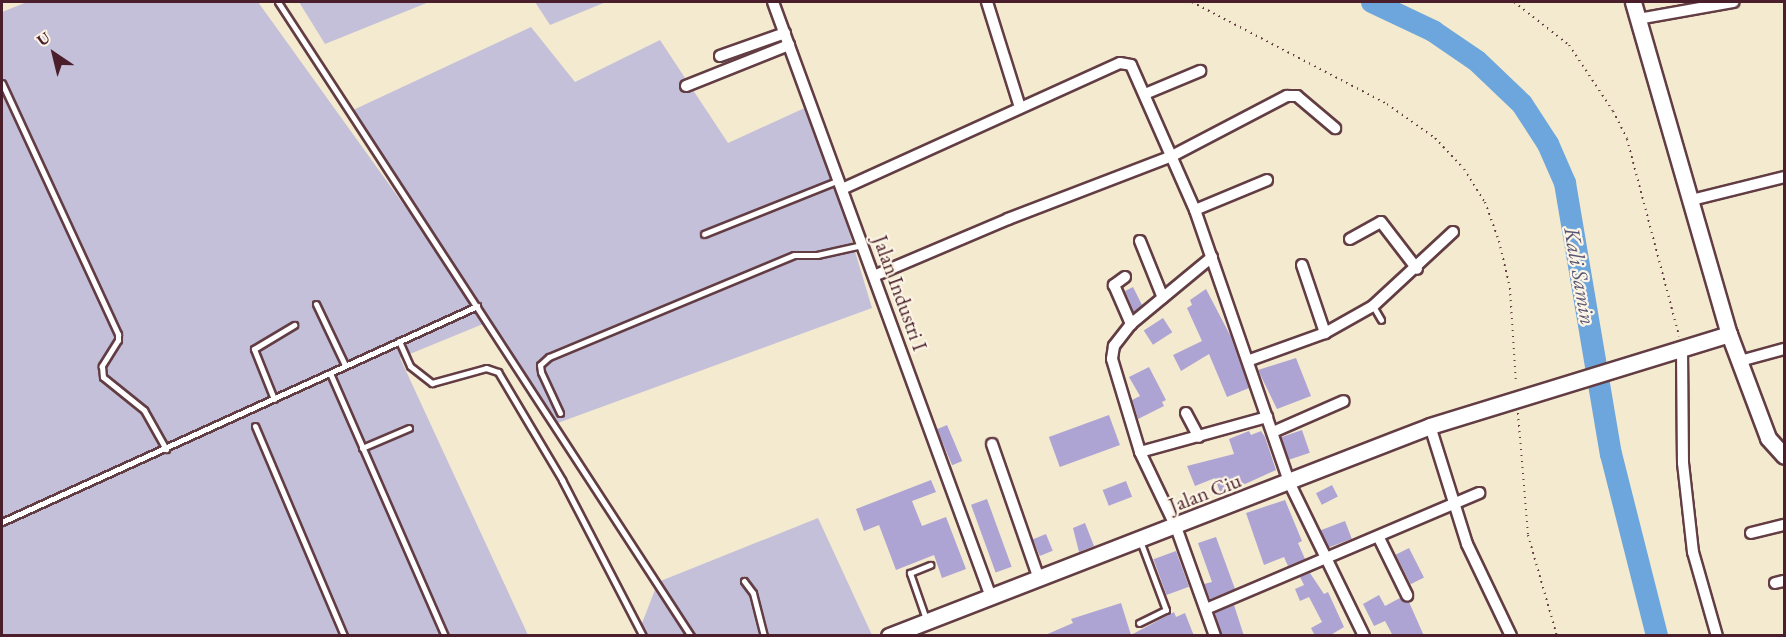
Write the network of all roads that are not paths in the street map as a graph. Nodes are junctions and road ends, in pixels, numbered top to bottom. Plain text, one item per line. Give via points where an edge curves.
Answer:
1 (278, 2) edge
2 (773, 2) edge
3 (987, 2) edge
4 (1633, 2) edge
5 (1732, 2) edge
6 (1638, 19) junction
7 (785, 33) junction
8 (789, 45) junction
9 (720, 56) dead end
10 (1200, 71) dead end
11 (2, 83) edge
12 (687, 86) dead end
13 (1145, 94) junction
14 (1020, 107) junction
15 (1335, 128) dead end
16 (1172, 156) junction
17 (1785, 177) edge
18 (1267, 180) dead end
19 (840, 184) junction
20 (1692, 200) junction
21 (1195, 210) junction
22 (1453, 232) dead end
23 (704, 234) dead end
24 (1350, 239) dead end
25 (1140, 241) dead end
26 (862, 245) junction
27 (1212, 257) junction
28 (1302, 264) dead end
29 (1417, 269) junction
30 (874, 276) junction
31 (1125, 277) dead end
32 (1162, 298) junction
33 (316, 304) dead end
34 (477, 306) junction
35 (1373, 306) junction
36 (1381, 320) dead end
37 (1131, 324) junction
38 (294, 325) dead end
39 (1325, 333) junction
40 (1729, 334) junction
41 (399, 341) junction
42 (1682, 349) junction
43 (1785, 350) edge
44 (1250, 360) junction
45 (1740, 361) junction
46 (345, 365) junction
47 (330, 373) junction
48 (274, 399) junction
49 (1344, 401) dead end
50 (560, 413) dead end
51 (1186, 413) dead end
52 (1267, 417) junction
53 (255, 426) dead end
54 (1430, 426) junction
55 (409, 429) dead end
56 (1273, 432) junction
57 (1199, 437) junction
58 (992, 444) dead end
59 (166, 448) junction
60 (362, 448) junction
61 (1140, 452) junction
62 (1784, 458) edge
63 (1289, 482) junction
64 (1479, 493) dead end
65 (1453, 502) junction
66 (2, 522) edge
67 (1785, 525) edge
68 (1176, 527) junction
69 (1751, 533) dead end
70 (1379, 538) junction
71 (1140, 541) junction
72 (1327, 560) junction
73 (930, 565) dead end
74 (1039, 579) junction
75 (744, 581) dead end
76 (1407, 595) dead end
77 (991, 597) junction
78 (1206, 609) junction
79 (927, 621) junction
80 (1139, 623) dead end
81 (344, 636) edge
82 (445, 636) edge
83 (643, 636) edge
84 (691, 636) edge
85 (764, 636) edge
86 (889, 636) edge
87 (1215, 636) edge
88 (1364, 636) edge
89 (1511, 636) edge
90 (1717, 636) edge

1 - 34 lane
2 - 7 street, Jalan Industri I
3 - 14 street
4 - 6 street
5 - 6 street
6 - 20 street
7 - 8 street, Jalan Industri I
7 - 9 street
8 - 12 street
8 - 19 street, Jalan Industri I
10 - 13 street
11 - 59 lane via 118,334 102,366 103,377 144,410
13 - 14 street via 1135,69 1120,63
13 - 16 street
14 - 19 street
15 - 16 street via 1297,96 1287,96
16 - 21 street
16 - 30 street via 1016,215
17 - 20 street
18 - 21 street
19 - 23 lane
19 - 26 street, Jalan Industri I
20 - 40 street
21 - 27 street
22 - 29 street
24 - 29 street via 1381,222
25 - 32 street
26 - 30 street, Jalan Industri I
26 - 50 lane via 817,255 794,255 549,357 540,365 541,372
27 - 32 street
27 - 44 street
28 - 39 street
29 - 35 street
30 - 77 street, Jalan Industri I
31 - 37 street via 1115,288
32 - 37 street
33 - 46 lane
34 - 41 lane
34 - 84 lane
35 - 36 lane
35 - 39 street
37 - 61 street via 1114,346 1112,359
38 - 48 lane via 254,349
39 - 44 street
40 - 42 street
40 - 45 street
41 - 46 lane
41 - 83 lane via 410,366 432,383 486,368 498,372 562,480
42 - 54 street, Jalan Ciu
42 - 90 street via 1683,463 1691,541
43 - 45 street
44 - 52 street
45 - 62 street via 1768,438
46 - 47 lane
47 - 48 lane
47 - 60 lane
48 - 59 lane
49 - 56 street
51 - 57 street
52 - 56 street
52 - 57 street
53 - 81 lane
54 - 63 street, Jalan Ciu
54 - 65 street
55 - 60 lane
56 - 63 street
57 - 61 street
58 - 74 street
59 - 66 lane
60 - 82 lane
61 - 68 street
63 - 68 street, Jalan Ciu
63 - 72 street
64 - 65 street
65 - 70 street
65 - 89 street via 1471,554
67 - 69 street
68 - 71 street, Jalan Ciu
68 - 78 street
70 - 72 street
70 - 76 street
71 - 74 street, Jalan Ciu
71 - 80 lane via 1166,610
72 - 78 street
72 - 88 street
73 - 79 lane via 910,573
74 - 77 street, Jalan Ciu
75 - 85 lane via 753,593
77 - 79 street, Jalan Ciu
78 - 87 street
79 - 86 street, Jalan Ciu

